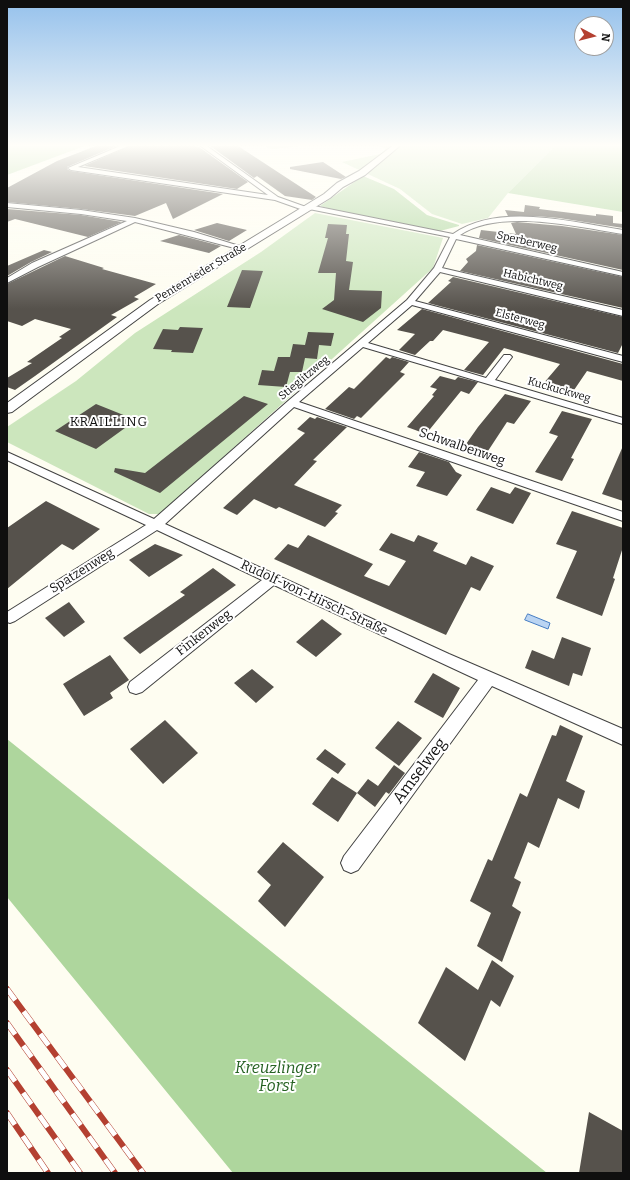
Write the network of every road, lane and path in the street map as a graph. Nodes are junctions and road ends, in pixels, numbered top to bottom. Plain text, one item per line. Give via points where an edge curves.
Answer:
1 (279, 199) edge
2 (322, 199) edge
3 (7, 205) edge
4 (308, 208) junction
5 (135, 220) junction
6 (623, 232) edge
7 (454, 236) junction
8 (242, 248) junction
9 (438, 269) junction
10 (623, 274) edge
11 (7, 281) edge
12 (410, 302) junction
13 (623, 313) edge
14 (362, 344) junction
15 (507, 357) dead end
16 (623, 359) edge
17 (488, 382) junction
18 (292, 403) junction
19 (9, 405) edge
20 (623, 421) edge
21 (7, 456) edge
22 (623, 517) edge
23 (154, 526) junction
24 (272, 579) junction
25 (10, 617) dead end
26 (489, 678) junction
27 (136, 687) dead end
28 (623, 737) edge
29 (351, 863) dead end

1 - 4 street, Sperberweg
2 - 4 street, Pentenrieder Straße
3 - 5 street
4 - 7 street, Sperberweg
4 - 8 street, Pentenrieder Straße
5 - 8 street
5 - 11 street
6 - 7 street via 555,221 511,219 475,224
7 - 9 street, Stieglitzweg
7 - 10 street, Sperberweg
8 - 19 street, Pentenrieder Straße via 126,321
9 - 12 street, Stieglitzweg
9 - 13 street, Habichtweg
12 - 14 street, Stieglitzweg
12 - 16 street, Elsterweg
14 - 17 street, Kuckuckweg
14 - 18 street, Stieglitzweg
15 - 17 street
17 - 20 street, Kuckuckweg
18 - 22 street, Schwalbenweg
18 - 23 street, Stieglitzweg
21 - 23 street, Rudolf-von-Hirsch-Straße
23 - 24 street, Rudolf-von-Hirsch-Straße
23 - 25 street, Spatzenweg
24 - 26 street, Rudolf-von-Hirsch-Straße
24 - 27 street, Finkenweg
26 - 28 street, Rudolf-von-Hirsch-Straße
26 - 29 street, Amselweg

